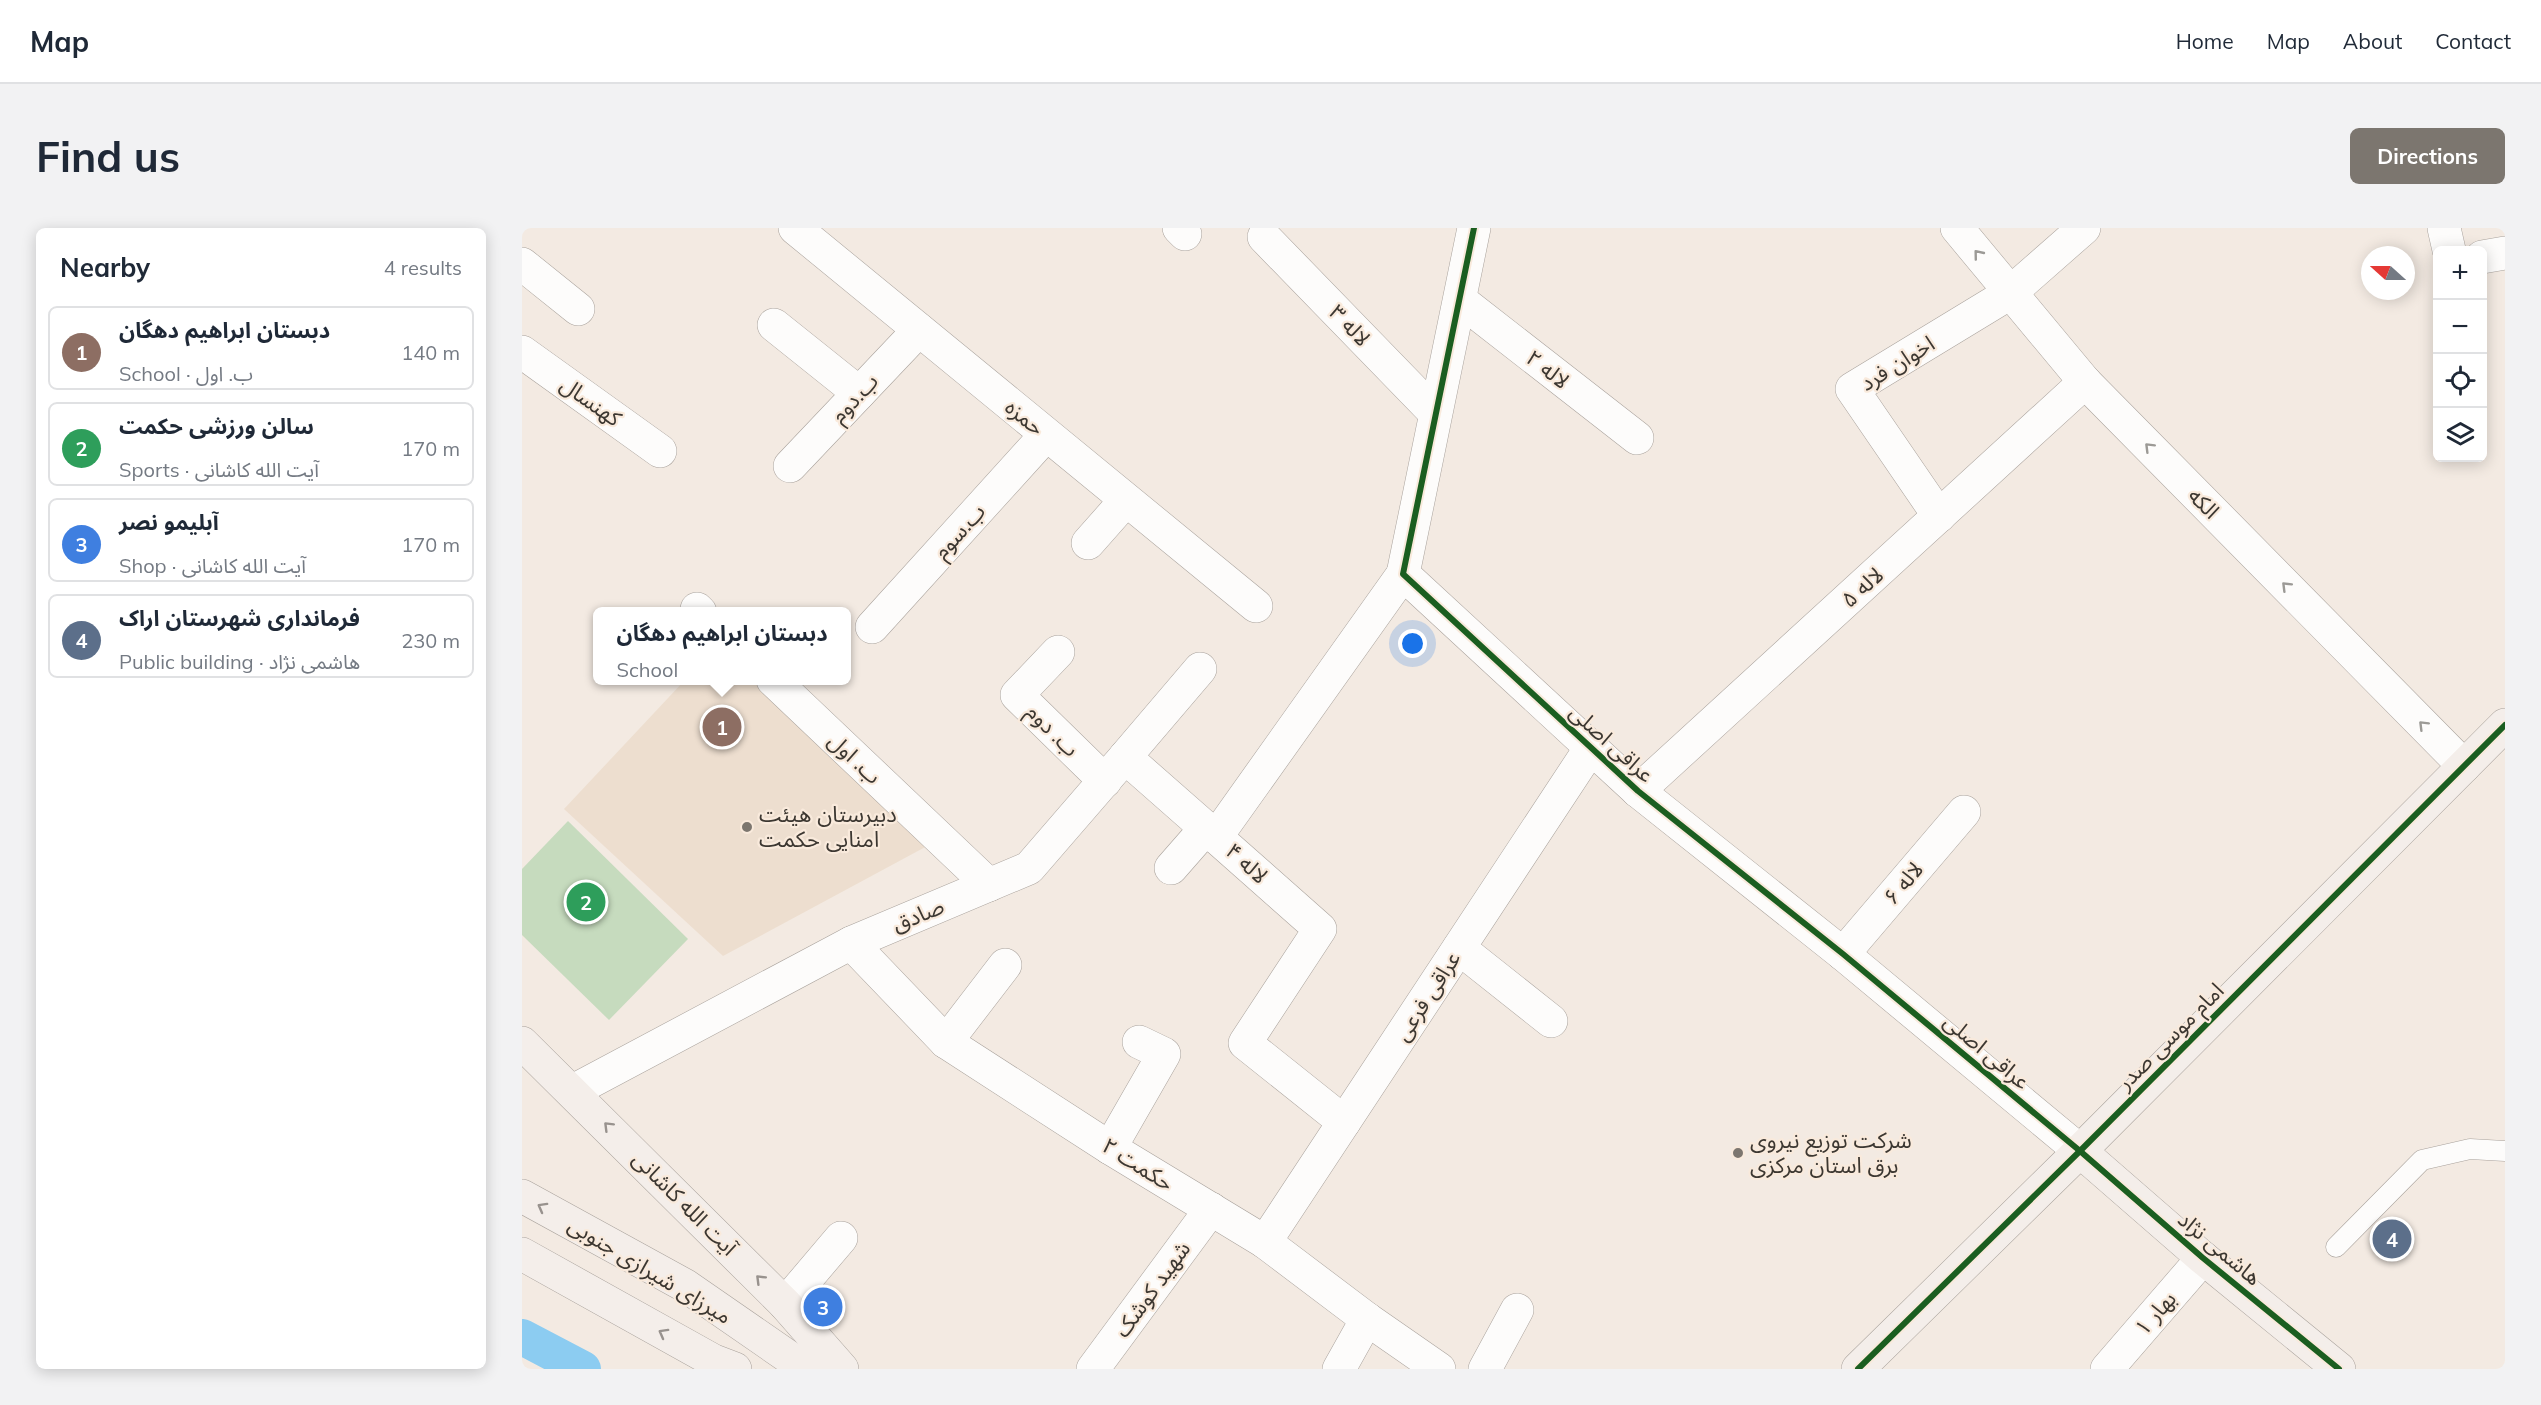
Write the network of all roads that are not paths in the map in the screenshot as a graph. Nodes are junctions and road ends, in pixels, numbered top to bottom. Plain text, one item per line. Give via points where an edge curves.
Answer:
1 (795, 228) edge
2 (1474, 228) edge
3 (1957, 228) edge
4 (2084, 228) edge
5 (2444, 228) edge
6 (1264, 237) dead end
7 (2448, 246) edge
8 (2505, 253) edge
9 (2487, 256) edge
10 (522, 264) edge
11 (2010, 293) junction
12 (1460, 300) junction
13 (578, 309) dead end
14 (774, 325) dead end
15 (919, 330) junction
16 (522, 352) edge
17 (2085, 382) junction
18 (859, 393) junction
19 (1436, 412) junction
20 (1046, 435) junction
21 (1636, 438) dead end
22 (660, 451) dead end
23 (790, 466) dead end
24 (1126, 500) junction
25 (1939, 516) junction
26 (1088, 543) dead end
27 (1403, 574) junction
28 (1256, 606) dead end
29 (872, 627) dead end
30 (1058, 652) dead end
31 (1200, 669) dead end
32 (777, 685) edge
33 (2505, 725) edge
34 (1590, 749) junction
35 (2464, 766) junction
36 (1115, 769) junction
37 (1638, 791) junction
38 (1964, 812) dead end
39 (1211, 832) junction
40 (1171, 868) dead end
41 (989, 885) junction
42 (851, 943) junction
43 (1459, 948) junction
44 (1843, 954) junction
45 (1005, 965) dead end
46 (1551, 1021) dead end
47 (946, 1042) junction
48 (1139, 1042) dead end
49 (522, 1043) edge
50 (573, 1091) junction
51 (1344, 1122) junction
52 (1110, 1148) junction
53 (2080, 1151) junction
54 (2505, 1151) edge
55 (522, 1196) edge
56 (1211, 1209) junction
57 (841, 1238) dead end
58 (1266, 1242) junction
59 (2336, 1247) dead end
60 (522, 1254) edge
61 (2203, 1258) junction
62 (785, 1304) junction
63 (1517, 1310) dead end
64 (1367, 1319) junction
65 (735, 1369) edge
66 (806, 1369) edge
67 (842, 1369) edge
68 (1093, 1369) edge
69 (1339, 1369) edge
70 (1439, 1369) edge
71 (1485, 1369) edge
72 (1858, 1369) edge
73 (2107, 1369) edge
74 (2339, 1369) edge

1 - 15 street, حمزه
2 - 12 street
11 -> 3 street, الکه
4 - 11 street
5 - 7 street
6 - 19 street, لاله ۳
8 - 9 street
10 - 13 street
11 - 17 street, الکه
11 - 25 street, اخوان فرد via 1852,389
12 - 19 street
12 - 21 street, لاله ۲
14 - 18 street
15 - 18 street, ب.دوم
15 - 20 street, حمزه
16 - 22 street, کهنسال
17 - 25 street, لاله ۵
35 -> 17 street, الکه
18 - 23 street, ب.دوم
19 - 27 street
20 - 24 street, حمزه
20 - 29 street, ب.سوم
24 - 26 street
24 - 28 street, حمزه
25 - 37 street, لاله ۵
27 - 34 street, عراقی اصلی
27 - 39 street, لاله ۴
30 - 36 street, ب. دوم via 1017,695
31 - 36 street, صادق
32 - 41 street, ب. اول
33 - 35 street, امام موسی صدر
34 - 37 street, عراقی اصلی
34 - 43 street, عراقی فرعی
35 - 53 street, امام موسی صدر
36 - 39 street
36 - 41 street, صادق via 1029,868
37 - 44 street, عراقی اصلی
38 - 44 street, لاله ۶
39 - 40 street
39 - 51 street, لاله ۴ via 1320,929 1245,1043
41 - 42 street, صادق
42 - 47 street, حکمت ۲
42 - 50 street, صادق
43 - 46 street
43 - 51 street, عراقی فرعی
44 - 53 street, عراقی اصلی
45 - 47 street
47 - 52 street, حکمت ۲
48 - 52 street via 1164,1054
49 - 50 street, آیت الله کاشانی
62 -> 50 street, آیت الله کاشانی
51 - 58 street, عراقی فرعی
52 - 56 street, حکمت ۲
53 - 61 street, هاشمی نژاد
53 - 72 street, امام موسی صدر
54 - 59 lane via 2470,1149 2422,1160
66 -> 55 street, میرزای شیرازی جنوبی via 686,1286
56 - 58 street, حکمت ۲
56 - 68 street, شهید کوشک
57 - 62 street
58 - 64 street, حکمت ۲
65 -> 60 street, میرزای شیرازی جنوبی
61 - 73 street, بهار ۱
61 - 74 street, هاشمی نژاد
62 - 67 street, آیت الله کاشانی
63 - 71 street
64 - 69 street
64 - 70 street, حکمت ۲

